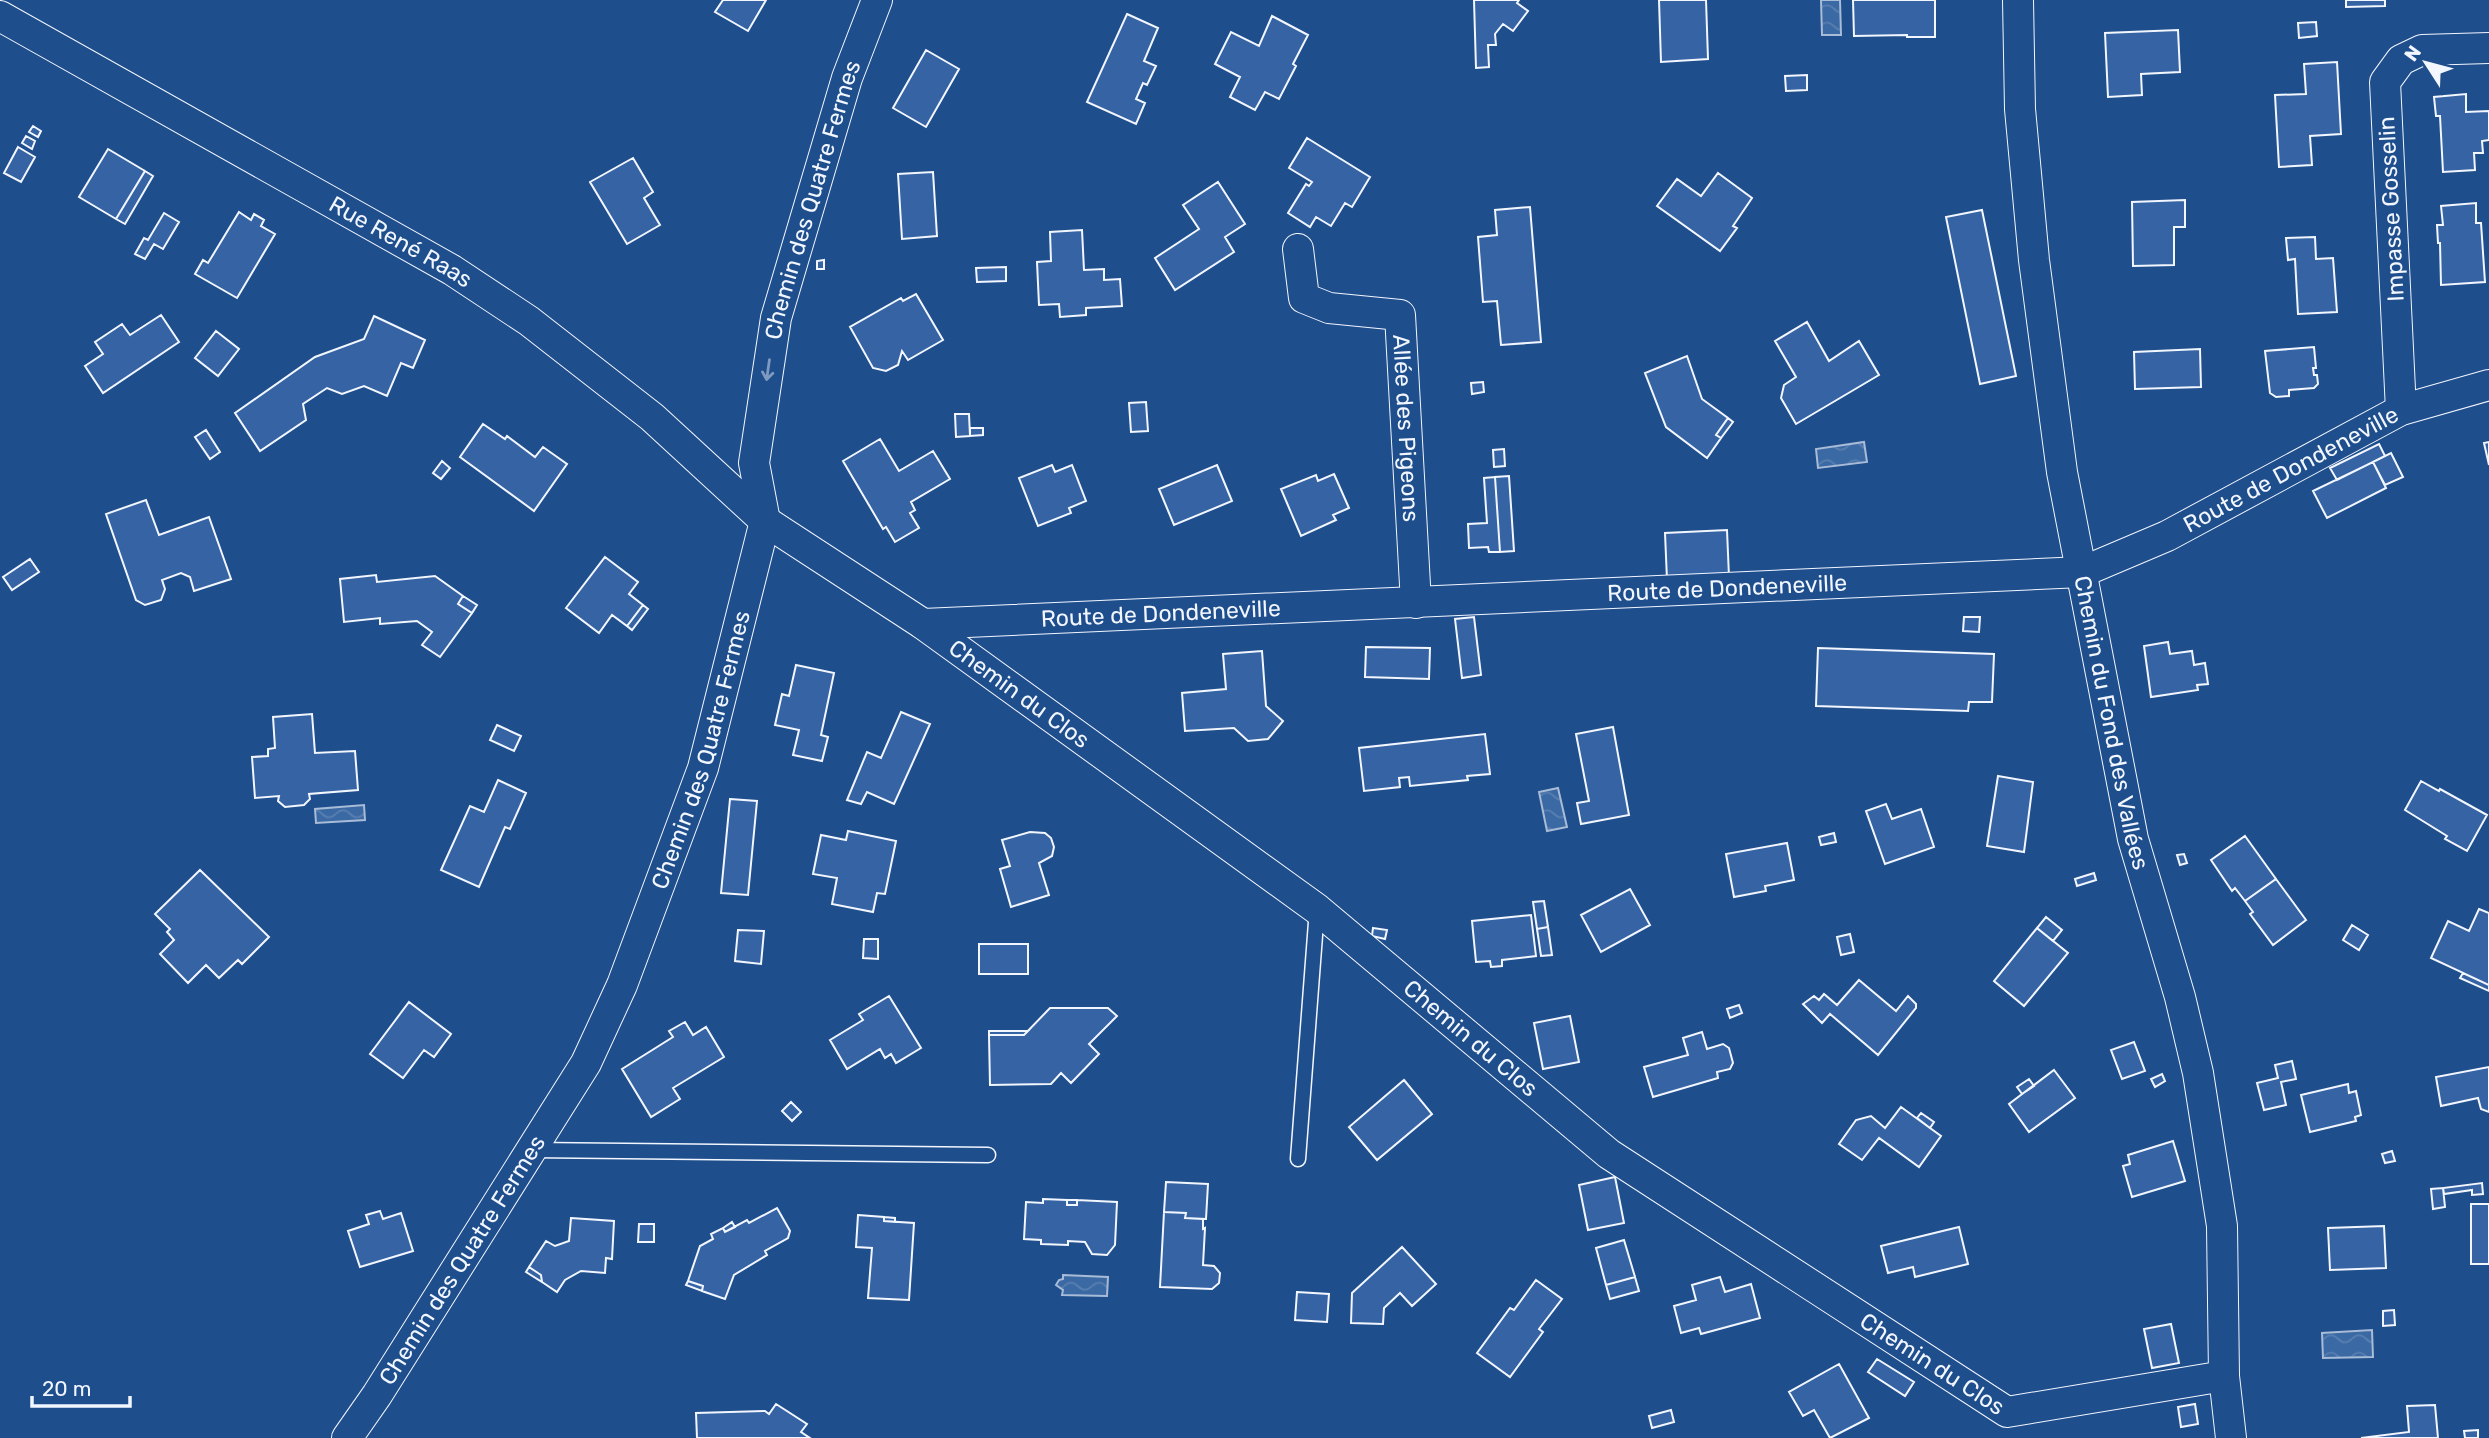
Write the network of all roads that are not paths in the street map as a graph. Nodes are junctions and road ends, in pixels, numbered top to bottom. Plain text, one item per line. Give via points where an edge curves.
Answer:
1 (877, 0) edge
2 (2018, 0) edge
3 (0, 16) edge
4 (2489, 48) edge
5 (1298, 249) dead end
6 (2489, 385) edge
7 (2401, 410) junction
8 (765, 521) junction
9 (2082, 572) junction
10 (1416, 603) junction
11 (923, 624) junction
12 (1317, 909) junction
13 (530, 1150) junction
14 (988, 1155) dead end
15 (1298, 1159) dead end
16 (2224, 1376) junction
17 (347, 1438) edge
18 (2231, 1438) edge

1 -> 8 street, Chemin des Quatre Fermes via 847,78 776,318 754,463
2 - 9 street, Chemin du Fond des Vallées via 2020,109 2034,260 2062,472
3 - 8 street, Rue René Raas via 453,270 652,417
4 - 7 street, Impasse Gosselin via 2422,50 2401,60 2385,82
5 - 10 street, Allée des Pigeons via 1304,298 1329,308 1400,315
6 - 7 street, Route de Dondeneville
7 - 9 street, Route de Dondeneville via 2167,536
8 - 11 street, Chemin du Clos
8 - 13 street, Chemin des Quatre Fermes via 703,768 622,985 586,1063
9 - 10 street, Route de Dondeneville
9 - 16 street, Chemin du Fond des Vallées via 2133,839 2198,1073 2222,1226
10 - 11 street, Route de Dondeneville
11 - 12 street, Chemin du Clos
12 - 15 lane
12 - 16 street, Chemin du Clos via 1609,1154 2007,1412
13 - 14 lane
13 - 17 street, Chemin des Quatre Fermes
16 - 18 street, Chemin du Fond des Vallées

